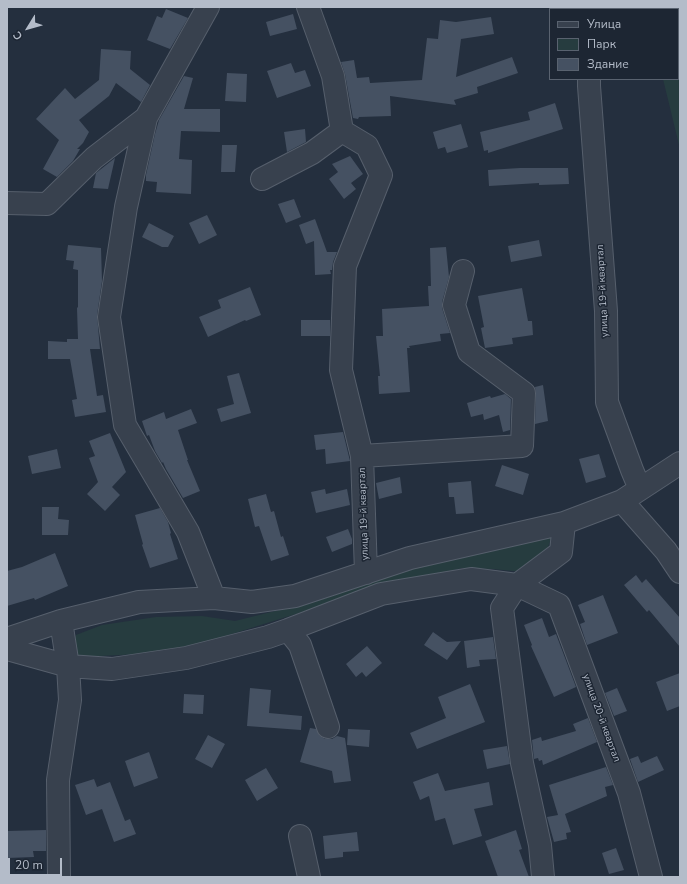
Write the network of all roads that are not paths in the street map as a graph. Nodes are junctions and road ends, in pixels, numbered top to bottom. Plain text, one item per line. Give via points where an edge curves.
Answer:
1 (208, 7) edge
2 (308, 7) edge
3 (589, 83) edge
4 (146, 118) junction
5 (342, 131) junction
6 (262, 179) dead end
7 (7, 203) edge
8 (462, 270) dead end
9 (362, 456) junction
10 (680, 463) edge
11 (640, 489) junction
12 (622, 501) junction
13 (564, 523) junction
14 (680, 572) edge
15 (366, 573) junction
16 (517, 585) junction
17 (214, 598) junction
18 (61, 621) junction
19 (288, 630) junction
20 (7, 639) edge
21 (7, 649) edge
22 (68, 666) junction
23 (328, 727) dead end
24 (300, 836) dead end
25 (60, 877) edge
26 (309, 877) edge
27 (543, 877) edge
28 (651, 877) edge

1 - 4 street
2 - 5 street via 333,76
3 - 11 street, улица 19-й квартал via 606,310 607,402
4 - 7 street via 94,158 47,204
4 - 17 street via 126,207 109,317 125,425 188,532
5 - 6 street via 312,153
5 - 9 street, улица 19-й квартал via 367,146 380,175 345,266 341,370
8 - 9 street, улица 19-й квартал via 454,305 469,352 524,393 522,446
9 - 15 street, улица 19-й квартал
10 - 11 street, улица 19-й квартал
11 - 12 street, улица 19-й квартал
12 - 13 street, улица 19-й квартал
12 - 14 street via 666,551
13 - 15 street, улица 19-й квартал via 410,558
13 - 16 street via 561,552
15 - 17 street, улица 19-й квартал via 295,596 252,602
16 - 19 street, улица 20-й квартал via 471,579 381,594
16 - 27 street via 502,608 522,763 540,845
16 - 28 street, улица 20-й квартал via 559,606 629,793
17 - 18 street, улица 19-й квартал via 139,602
18 - 20 street, улица 19-й квартал
18 - 22 street
19 - 22 street, улица 20-й квартал via 186,658 112,669
19 - 23 street via 300,645
21 - 22 street, улица 20-й квартал
22 - 25 street via 70,700 58,780
24 - 26 street

